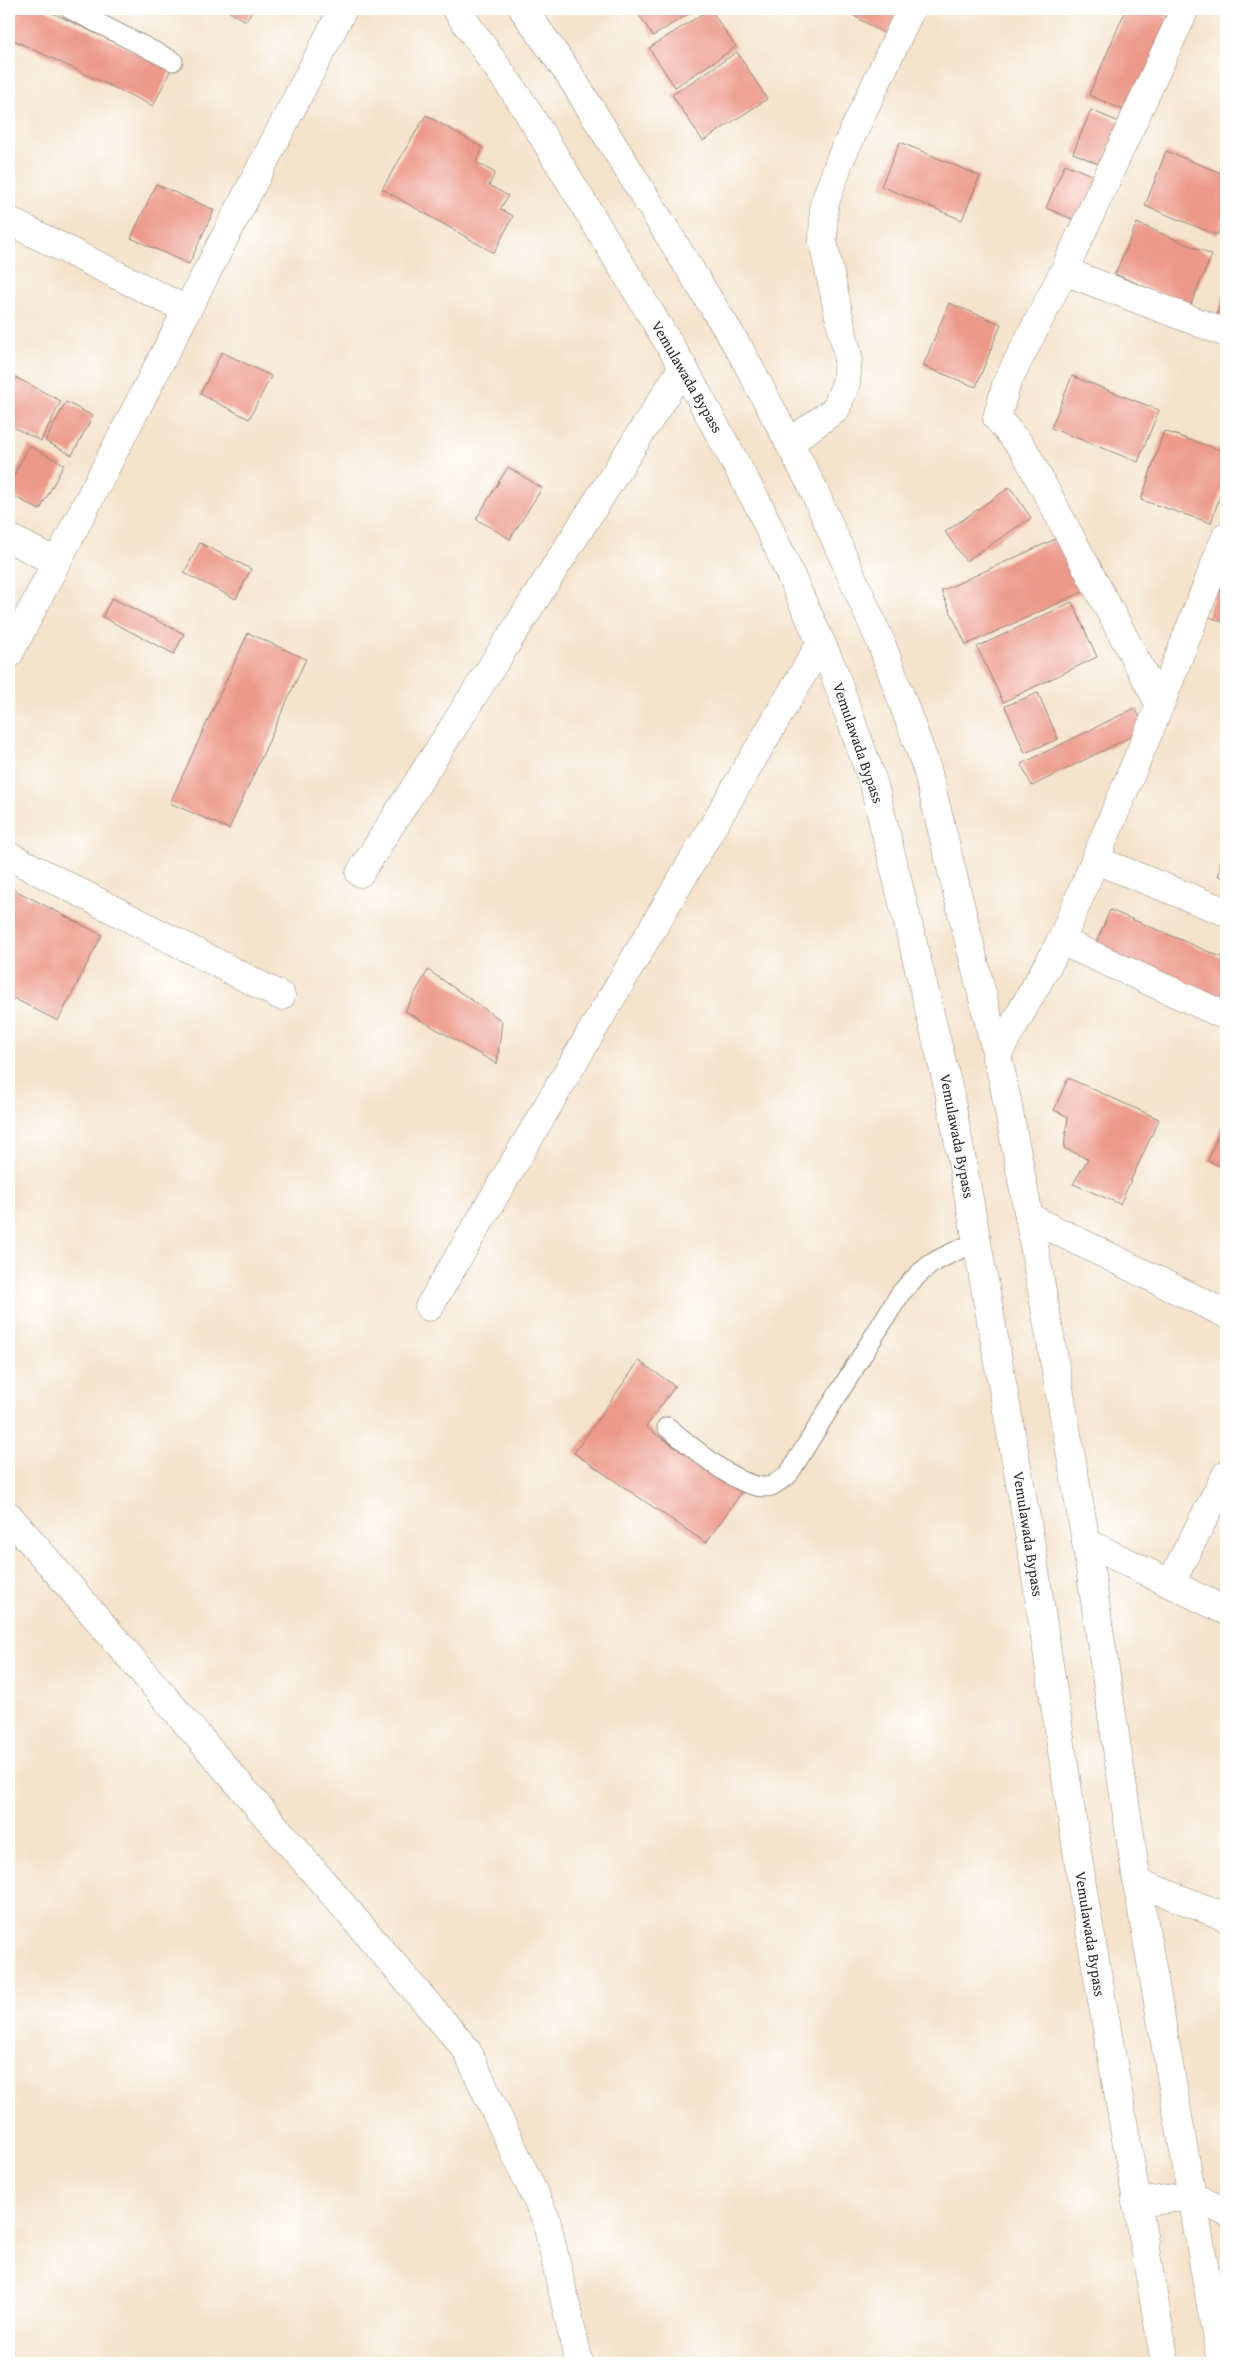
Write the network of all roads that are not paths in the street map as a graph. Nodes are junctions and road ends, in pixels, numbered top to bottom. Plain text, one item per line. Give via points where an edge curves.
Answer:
1 (70, 9) edge
2 (343, 9) edge
3 (456, 9) edge
4 (523, 9) edge
5 (911, 9) edge
6 (1185, 9) edge
7 (173, 62) dead end
8 (9, 221) edge
9 (1064, 271) junction
10 (187, 310) junction
11 (1226, 332) edge
12 (683, 368) junction
13 (789, 443) junction
14 (1226, 536) edge
15 (9, 538) edge
16 (56, 562) junction
17 (821, 643) junction
18 (9, 654) edge
19 (1160, 705) junction
20 (9, 856) edge
21 (1096, 860) junction
22 (360, 873) dead end
23 (1226, 912) edge
24 (1061, 941) junction
25 (281, 996) dead end
26 (1226, 1016) edge
27 (996, 1057) junction
28 (1029, 1217) junction
29 (977, 1242) junction
30 (429, 1307) dead end
31 (1226, 1314) edge
32 (667, 1427) dead end
33 (1226, 1475) edge
34 (9, 1516) edge
35 (1086, 1542) junction
36 (1170, 1584) junction
37 (1226, 1611) edge
38 (1137, 1882) junction
39 (1226, 1916) edge
40 (1191, 2196) junction
41 (1136, 2204) junction
42 (1226, 2212) edge
43 (579, 2363) edge
44 (1165, 2363) edge
45 (1221, 2363) edge

1 - 7 lane
2 - 10 street
3 - 12 street, Vemulawada Bypass via 523,104
4 - 13 street via 569,74 735,341
5 - 13 street via 840,160 824,204 823,242 848,357 846,383 836,408
6 - 9 street
8 - 10 street
9 - 11 street
9 - 19 street via 1007,382 997,418 1024,450
10 - 16 street
12 - 17 street, Vemulawada Bypass via 760,508
12 - 22 street
13 - 27 street via 811,484 882,645 927,769
14 - 19 street
15 - 16 street
16 - 18 street
17 - 29 street, Vemulawada Bypass via 874,785 949,1091
17 - 30 street
19 - 21 street
20 - 25 street
21 - 23 street
21 - 24 street
24 - 26 street
24 - 27 street
27 - 28 street
28 - 31 street
28 - 35 street
29 - 32 lane via 939,1258 919,1271 900,1294 788,1475 771,1486 756,1486 737,1480
29 - 41 street, Vemulawada Bypass via 1032,1551 1083,1891
33 - 36 street
34 - 43 street via 466,2050 546,2219
35 - 36 street
35 - 38 street
36 - 37 street
38 - 39 street
38 - 40 street
40 - 41 street
40 - 42 street
40 - 45 street
41 - 44 street, Vemulawada Bypass

